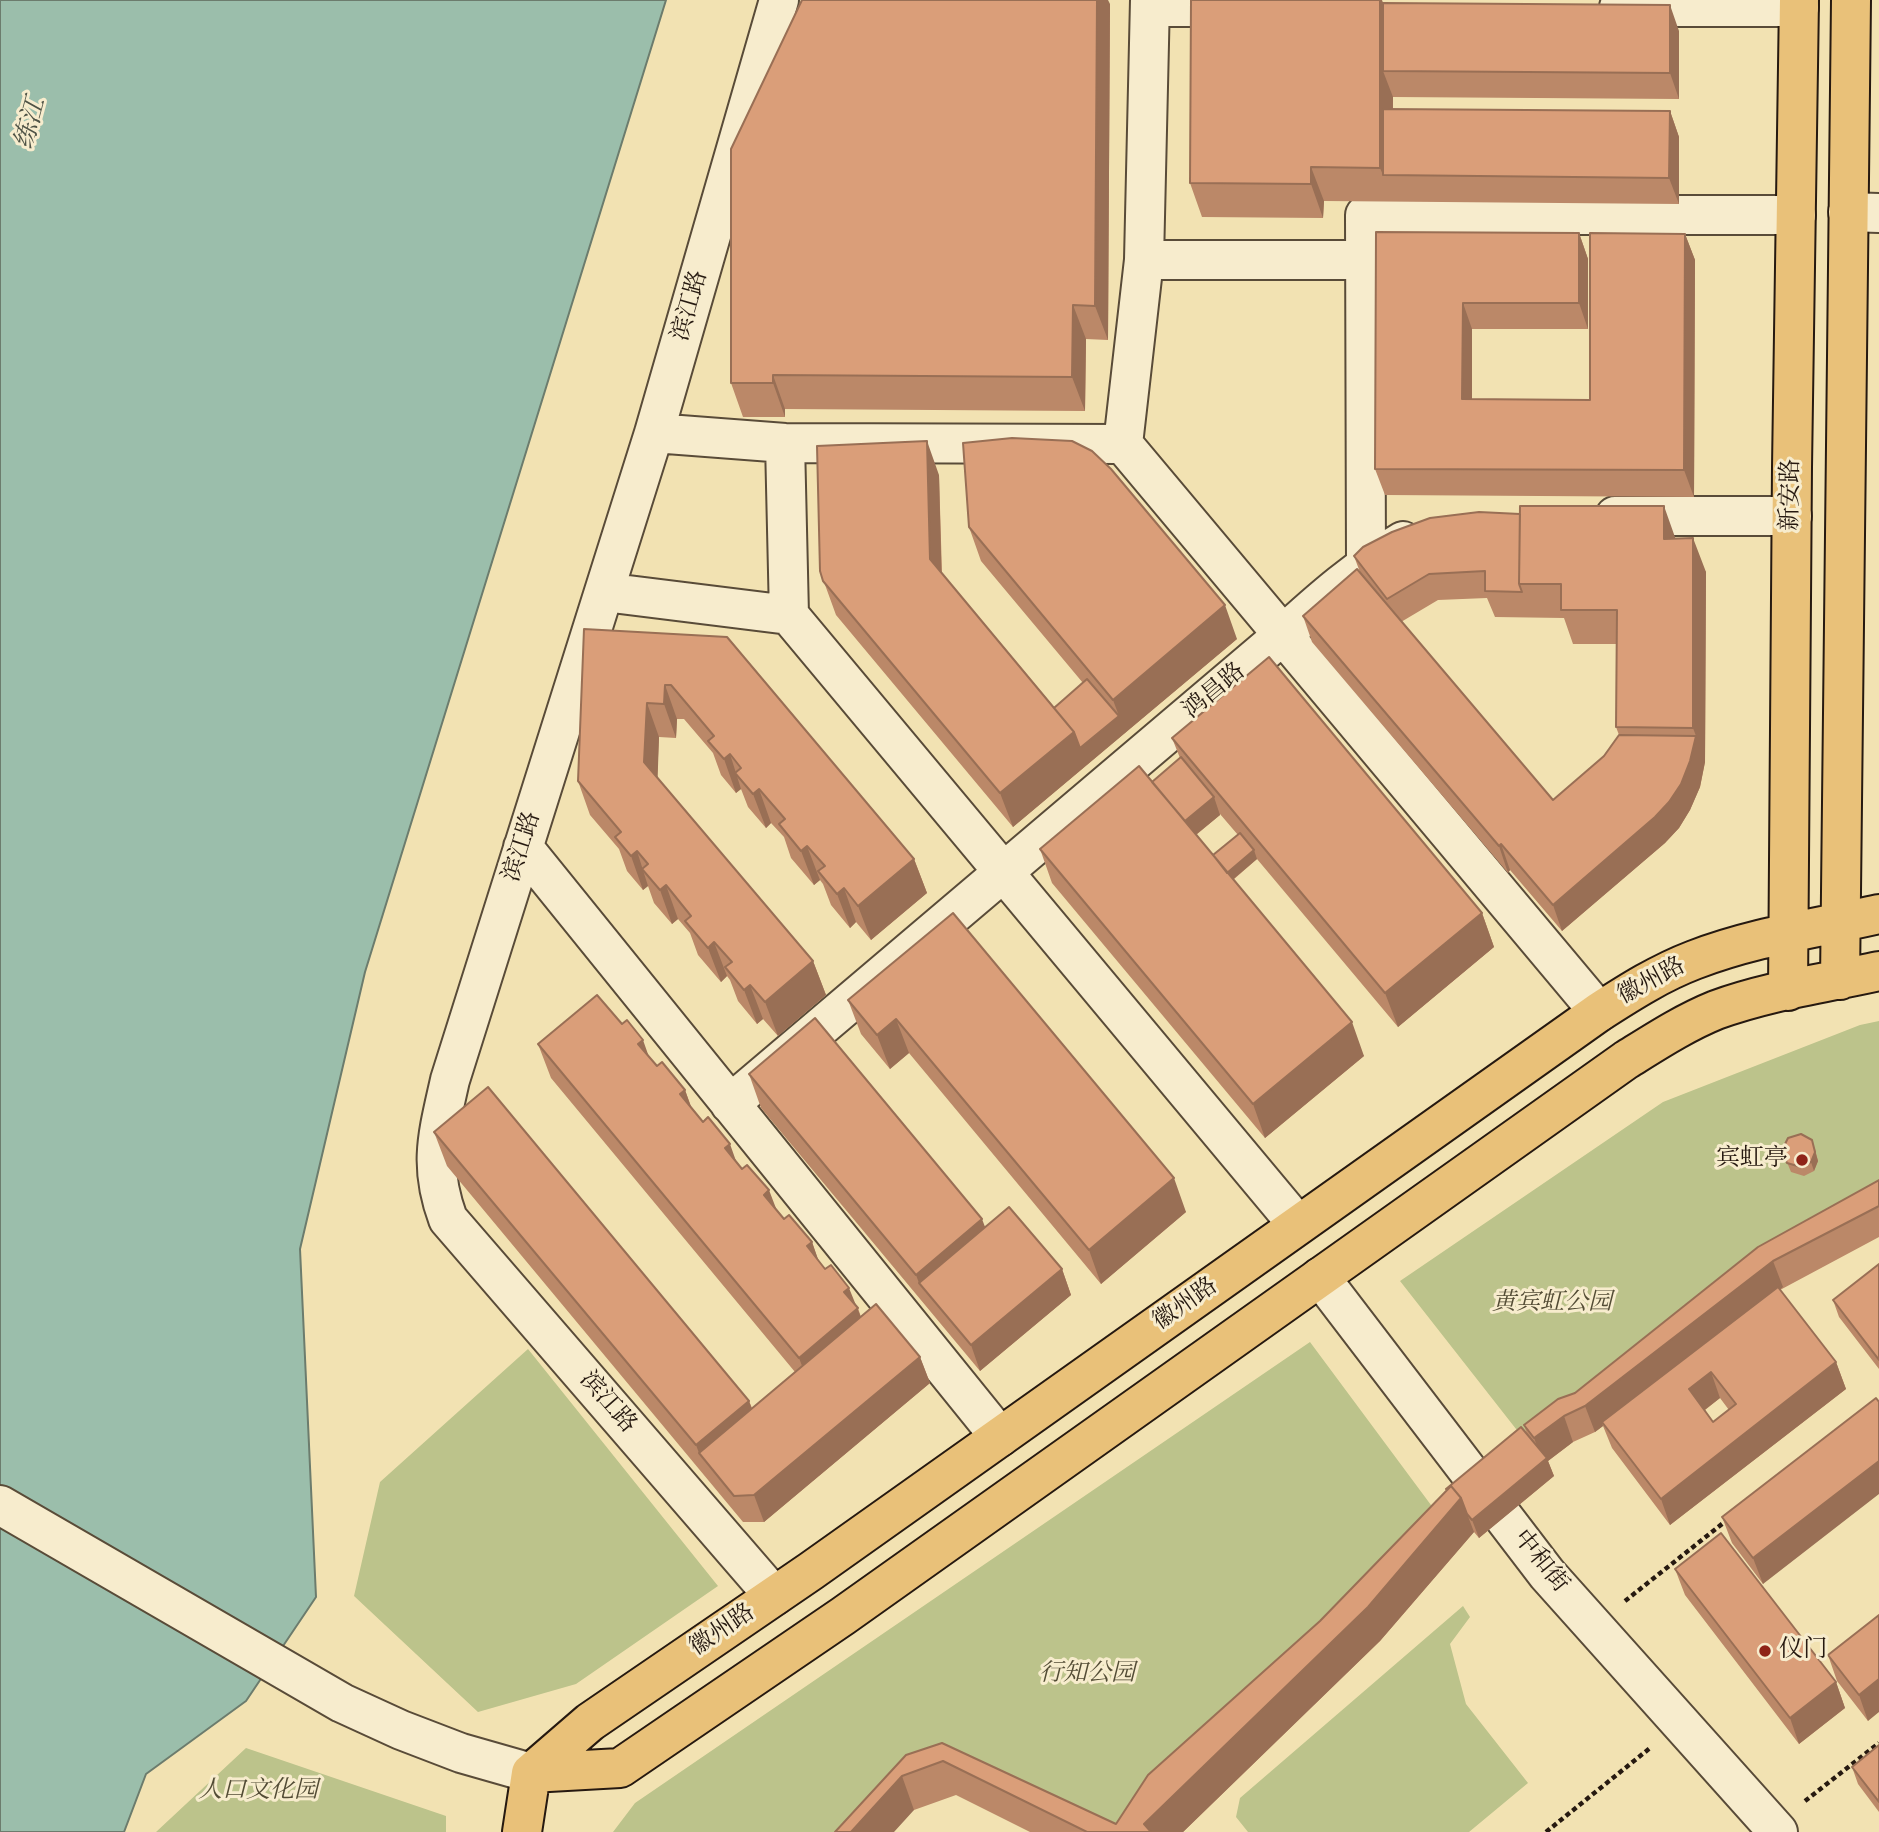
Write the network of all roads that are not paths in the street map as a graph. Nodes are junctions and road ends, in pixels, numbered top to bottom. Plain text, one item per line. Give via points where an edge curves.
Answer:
1 (779, 0) edge
2 (1851, 0) edge
3 (1150, 4) edge
4 (1799, 4) edge
5 (1274, 7) edge
6 (1578, 7) edge
7 (1863, 212) edge
8 (1796, 215) junction
9 (1144, 260) junction
10 (1365, 260) junction
11 (654, 433) junction
12 (785, 443) junction
13 (1123, 444) junction
14 (1583, 516) edge
15 (1792, 516) junction
16 (1433, 527) edge
17 (1366, 566) junction
18 (604, 592) junction
19 (789, 615) junction
20 (1283, 635) junction
21 (523, 847) junction
22 (1003, 872) junction
23 (1879, 915) edge
24 (1840, 923) junction
25 (1788, 934) junction
26 (1879, 971) edge
27 (1840, 979) junction
28 (1788, 991) junction
29 (1599, 1012) junction
30 (730, 1104) junction
31 (1298, 1225) junction
32 (1320, 1277) junction
33 (1000, 1437) junction
34 (0, 1505) edge
35 (774, 1596) junction
36 (531, 1773) junction
37 (1775, 1829) edge
38 (522, 1832) edge

1 - 11 street, 滨江路
2 - 7 main road
3 - 5 street
3 - 9 street
4 - 6 street
4 - 8 main road, 新安路
7 - 24 main road
8 - 10 street via 1365,215
8 - 15 main road, 新安路
9 - 10 street
9 - 13 street
10 - 17 street
11 - 12 street
11 - 18 street, 滨江路
12 - 13 street
12 - 19 street
13 - 20 street
14 - 15 street
15 - 25 main road, 新安路
16 - 17 street, 鸿昌路
17 - 20 street, 鸿昌路 via 1330,591
18 - 19 street
18 - 21 street, 滨江路
19 - 22 street
20 - 22 street, 鸿昌路
20 - 29 street
21 - 30 street
21 - 35 street, 滨江路 via 450,1080 435,1146 440,1197 448,1219
22 - 30 street, 鸿昌路
22 - 31 street
23 - 24 main road, 徽州路
24 - 25 main road, 徽州路
24 - 27 main road
25 - 28 main road, 新安路
25 - 29 main road, 徽州路 via 1694,960 1653,978
26 - 27 main road
27 - 28 main road
28 - 32 main road via 1750,999 1679,1027
29 - 31 main road, 徽州路
30 - 33 street
31 - 33 main road, 徽州路
32 - 36 main road via 620,1768
32 - 37 street, 中和街 via 1548,1574
33 - 35 main road, 徽州路
34 - 36 street via 342,1703 461,1753
35 - 36 main road, 徽州路 via 590,1722
36 - 38 main road

